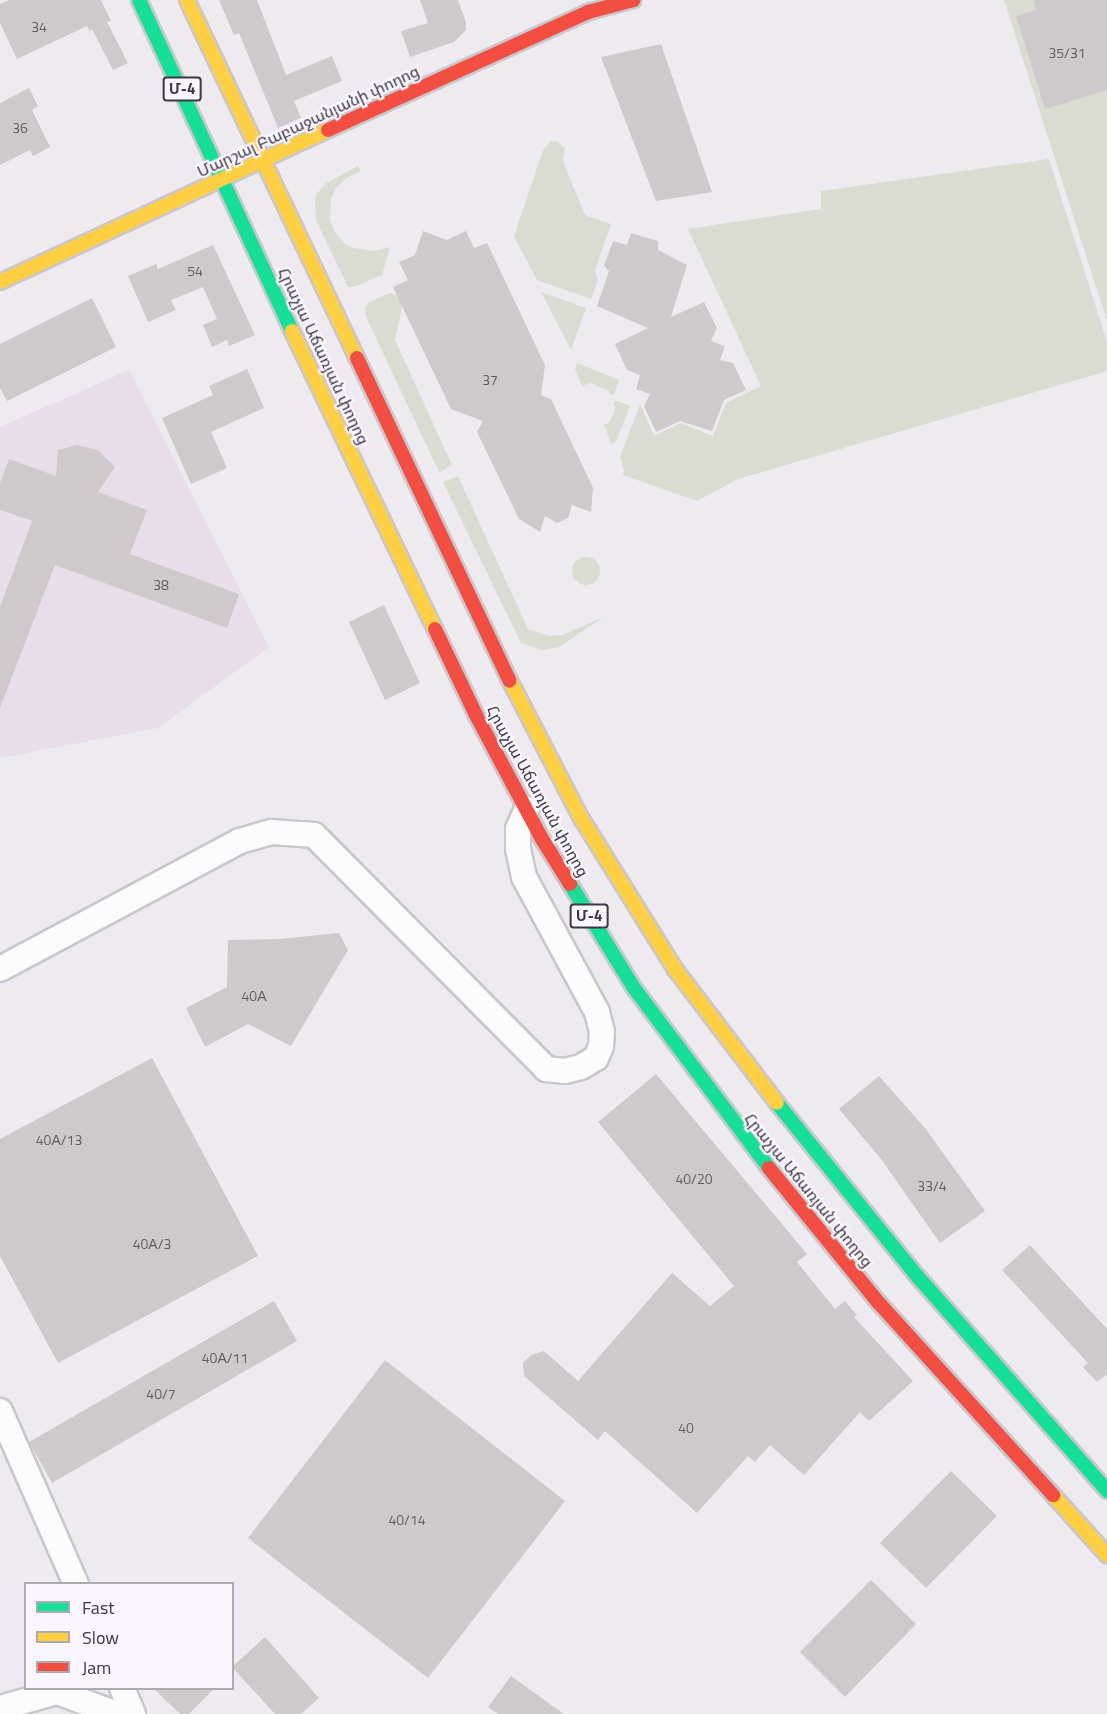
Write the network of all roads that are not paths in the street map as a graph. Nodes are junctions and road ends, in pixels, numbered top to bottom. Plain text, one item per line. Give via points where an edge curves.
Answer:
1 (139, 0) edge
2 (187, 0) edge
3 (633, 0) edge
4 (263, 161) junction
5 (224, 178) junction
6 (0, 282) edge
7 (526, 809) junction
8 (0, 969) edge
9 (0, 1411) edge
10 (1107, 1491) edge
11 (1107, 1555) edge
12 (75, 1582) edge
13 (122, 1690) edge
14 (0, 1708) edge
15 (117, 1714) edge
16 (133, 1714) edge

1 - 5 main road, Հրաչյա Աճառյան փողոց / Մ-4
2 - 4 main road, Հրաչյա Աճառյան փողոց / Մ-4
3 - 4 main road, Մարշալ Բաբաջանյանի փողոց via 588,12
4 - 5 main road, Մարշալ Բաբաջանյանի փողոց
4 - 10 main road, Հրաչյա Աճառյան փողոց / Մ-4 via 508,677 581,818 675,969 780,1107 918,1277
5 - 6 main road, Մարշալ Բաբաջանյանի փողոց
5 - 7 main road, Հրաչյա Աճառյան փողոց / Մ-4 via 307,363 476,714
7 - 8 street via 518,829 524,877 597,1012 602,1032 602,1046 596,1058 581,1067 565,1071 546,1069 314,835 272,832 240,841
7 - 11 main road, Հրաչյա Աճառյան փողոց / Մ-4 via 634,988 747,1141 878,1302
9 - 12 street
13 - 16 street
14 - 15 street via 57,1692

